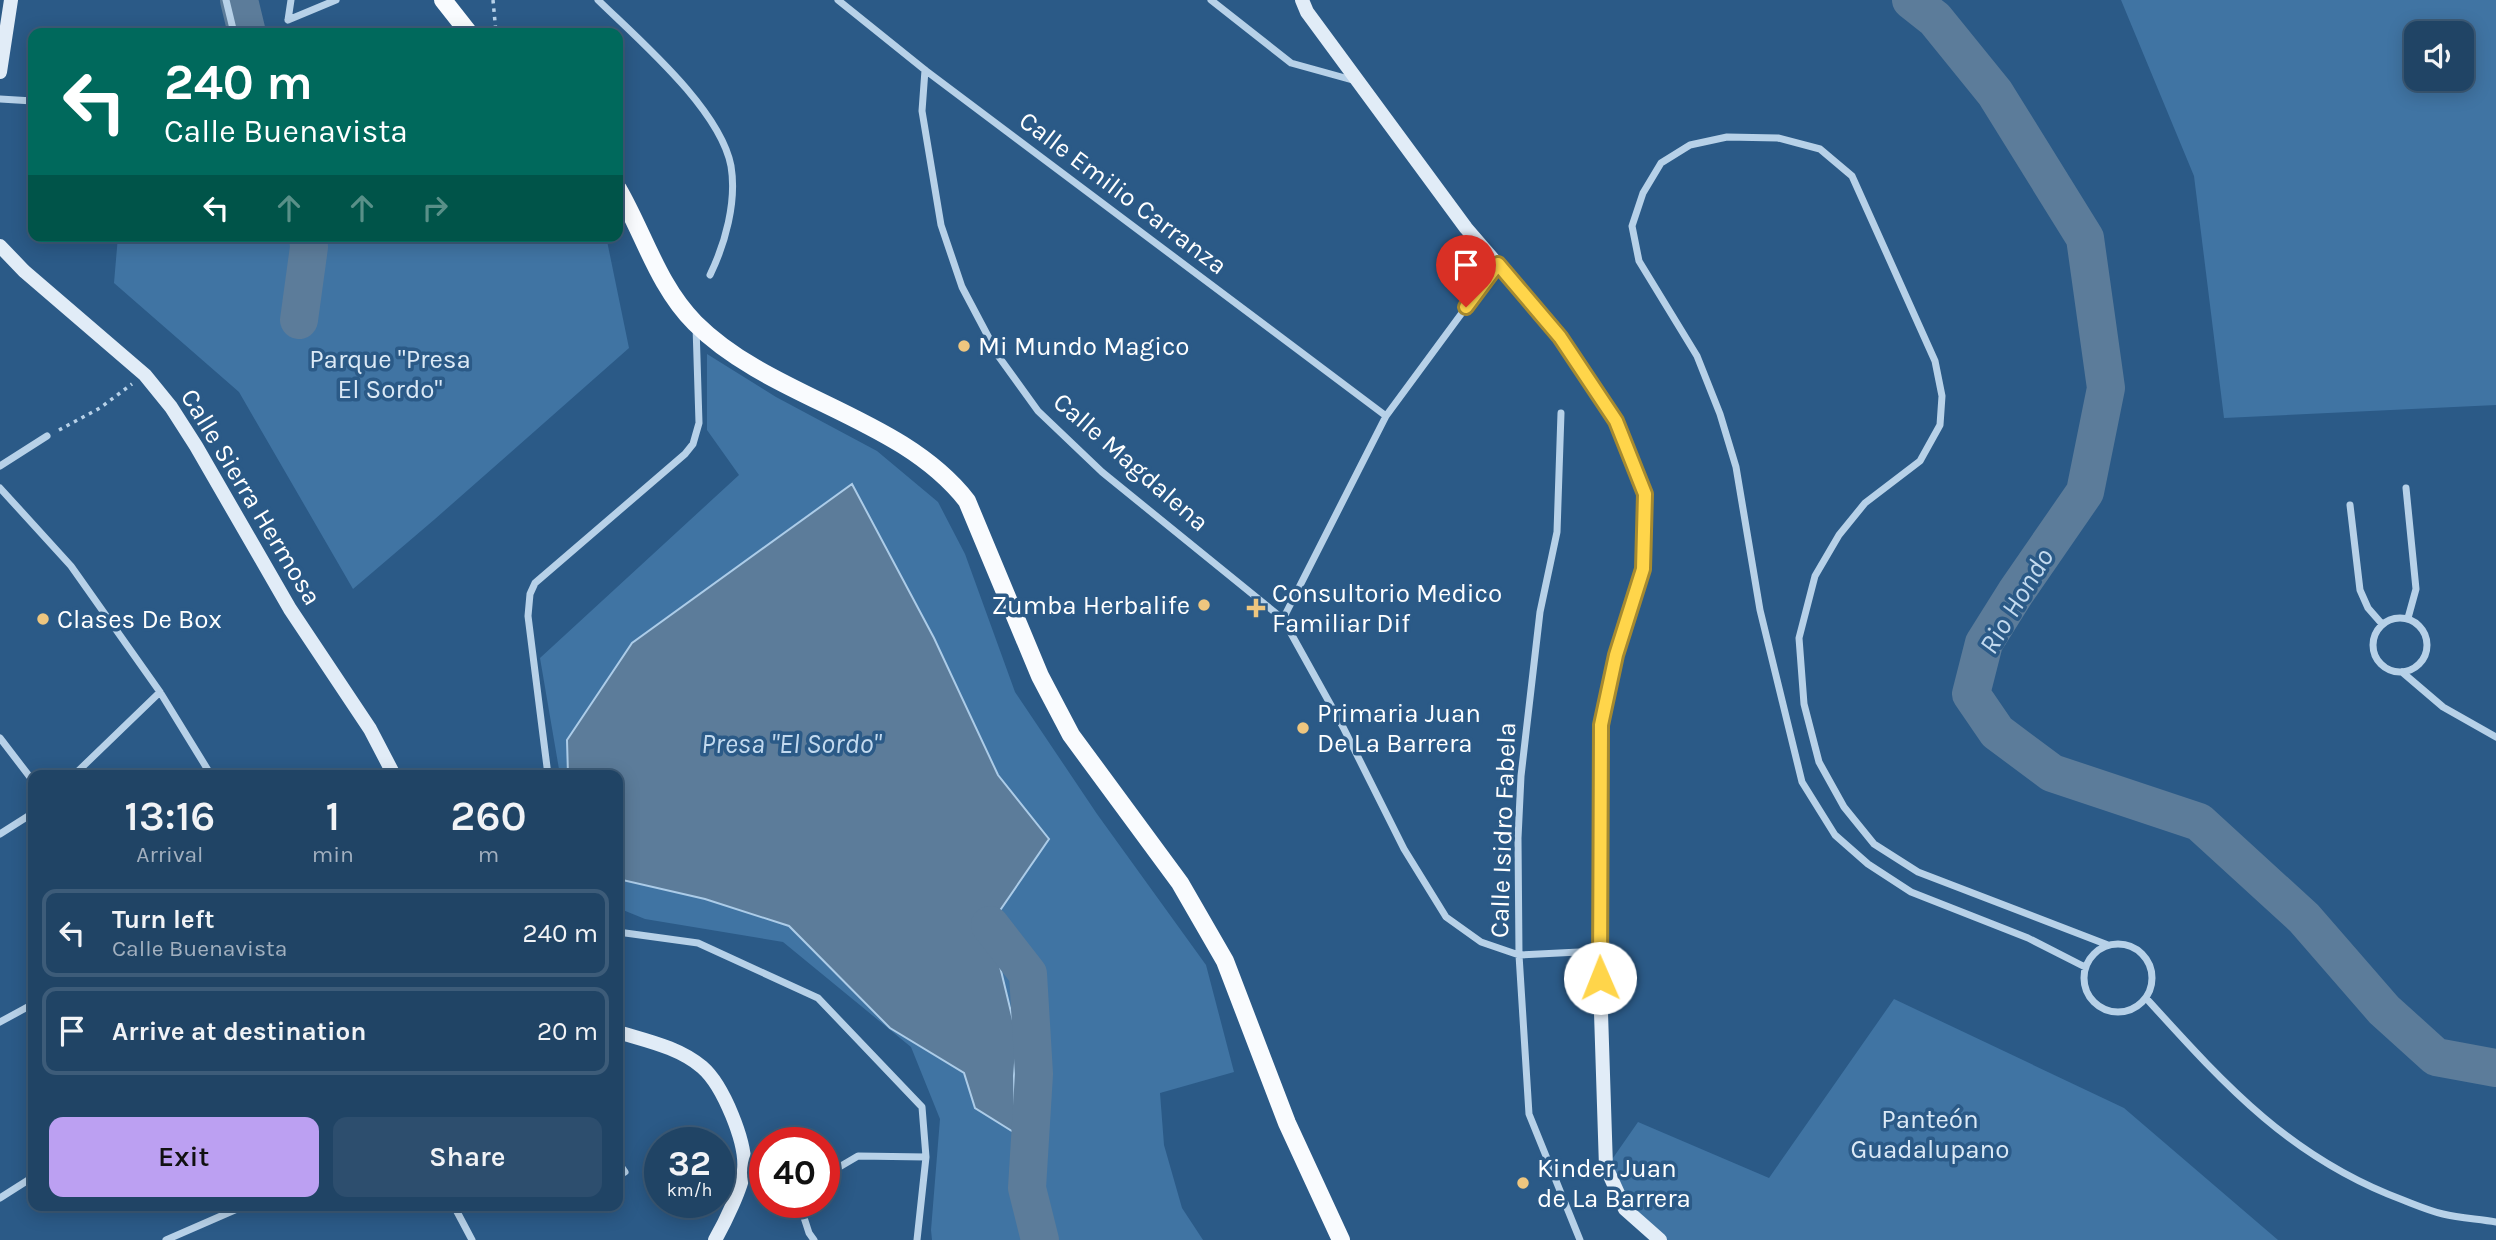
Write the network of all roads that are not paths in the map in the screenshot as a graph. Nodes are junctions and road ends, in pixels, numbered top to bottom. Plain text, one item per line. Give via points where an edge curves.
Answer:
1 (11, 0) edge
2 (226, 0) edge
3 (291, 0) edge
4 (336, 0) edge
5 (443, 0) edge
6 (598, 0) edge
7 (838, 0) edge
8 (1210, 0) edge
9 (1302, 0) edge
10 (233, 28) edge
11 (465, 28) edge
12 (925, 70) junction
13 (0, 72) edge
14 (1360, 82) junction
15 (0, 99) edge
16 (28, 101) edge
17 (623, 199) edge
18 (0, 246) edge
19 (1498, 264) junction
20 (710, 275) dead end
21 (696, 324) junction
22 (1561, 413) dead end
23 (1385, 416) junction
24 (47, 436) road end
25 (0, 466) edge
26 (0, 488) edge
27 (2406, 488) dead end
28 (2350, 505) dead end
29 (2409, 618) junction
30 (1283, 619) junction
31 (2382, 624) junction
32 (2402, 672) junction
33 (160, 692) junction
34 (2496, 737) edge
35 (0, 738) edge
36 (79, 770) edge
37 (208, 770) edge
38 (391, 770) edge
39 (547, 770) edge
40 (28, 774) edge
41 (28, 819) edge
42 (0, 834) edge
43 (623, 933) edge
44 (2108, 944) junction
45 (1599, 951) junction
46 (1519, 955) junction
47 (2085, 967) junction
48 (2146, 998) junction
49 (28, 1007) edge
50 (0, 1022) edge
51 (623, 1034) edge
52 (926, 1157) junction
53 (840, 1167) edge
54 (744, 1170) junction
55 (749, 1172) edge
56 (28, 1180) edge
57 (0, 1198) edge
58 (233, 1211) edge
59 (457, 1211) edge
60 (805, 1218) edge
61 (2496, 1222) edge
62 (166, 1240) edge
63 (472, 1240) edge
64 (715, 1240) edge
65 (814, 1240) edge
66 (917, 1240) edge
67 (1341, 1240) edge
68 (1580, 1240) edge
69 (1660, 1240) edge

1 - 13 street
2 - 10 street
3 - 4 street via 288,20
5 - 11 main road
6 - 20 street via 689,93 718,133 731,166 731,207 722,251
7 - 12 street, Calle Emilio Carranza
8 - 14 street via 1291,63
9 - 14 street
12 - 23 street, Calle Emilio Carranza
12 - 30 street, Calle Magdalena via 922,111 941,225 962,287 999,357 1038,411 1102,471
14 - 19 street via 1466,228
15 - 16 street
17 - 21 main road via 658,272
18 - 38 street, Calle Sierra Hermosa via 145,375 171,407 289,610 370,729
19 - 23 street
19 - 45 street via 1560,337 1616,421 1645,494 1643,569 1616,655 1601,725
21 - 39 street via 699,423 693,444 535,583 530,594 528,616
21 - 67 main road via 767,374 911,450 936,467 967,501 1040,676 1071,735 1180,883 1225,961 1287,1123
22 - 46 street, Calle Isidro Fabela via 1557,532 1540,612 1521,776
23 - 30 street
24 - 25 street
26 - 33 street via 71,566
27 - 29 street via 2416,589
28 - 31 street via 2360,590
29 - 31 street
29 - 32 street via 2424,629 2428,648 2419,665
30 - 46 street via 1404,849 1446,917 1481,942
31 - 32 street via 2373,641 2377,660
32 - 34 street via 2443,706
33 - 36 street
33 - 37 street
35 - 40 street
41 - 42 street
43 - 52 street via 698,943 818,998 922,1107
44 - 47 street via 2098,949
44 - 47 street via 1918,872 1874,844 1844,807 1819,762 1804,704 1799,638 1815,576 1865,502 1920,461 1940,425 1938,373 1852,176 1820,149 1778,138 1727,137 1690,145 1661,163 1643,192 1632,226 1639,261 1697,356 1720,414 1732,454 1760,610 1802,782 1835,835 1910,892 2028,938
44 - 48 street via 2129,944 2146,957 2153,978
45 - 46 street
45 - 69 street via 1606,1167 1625,1209
46 - 68 street, Calle Isidro Fabela via 1529,1114
47 - 48 street via 2083,977 2090,998 2107,1011 2129,1011
48 - 61 street via 2221,1080 2287,1138 2329,1166 2442,1214
49 - 50 street
51 - 54 street via 672,1049 703,1068 732,1115
52 - 53 street via 858,1156
52 - 66 street
54 - 55 street
54 - 64 street
56 - 57 street
58 - 62 street
59 - 63 street
60 - 65 street

